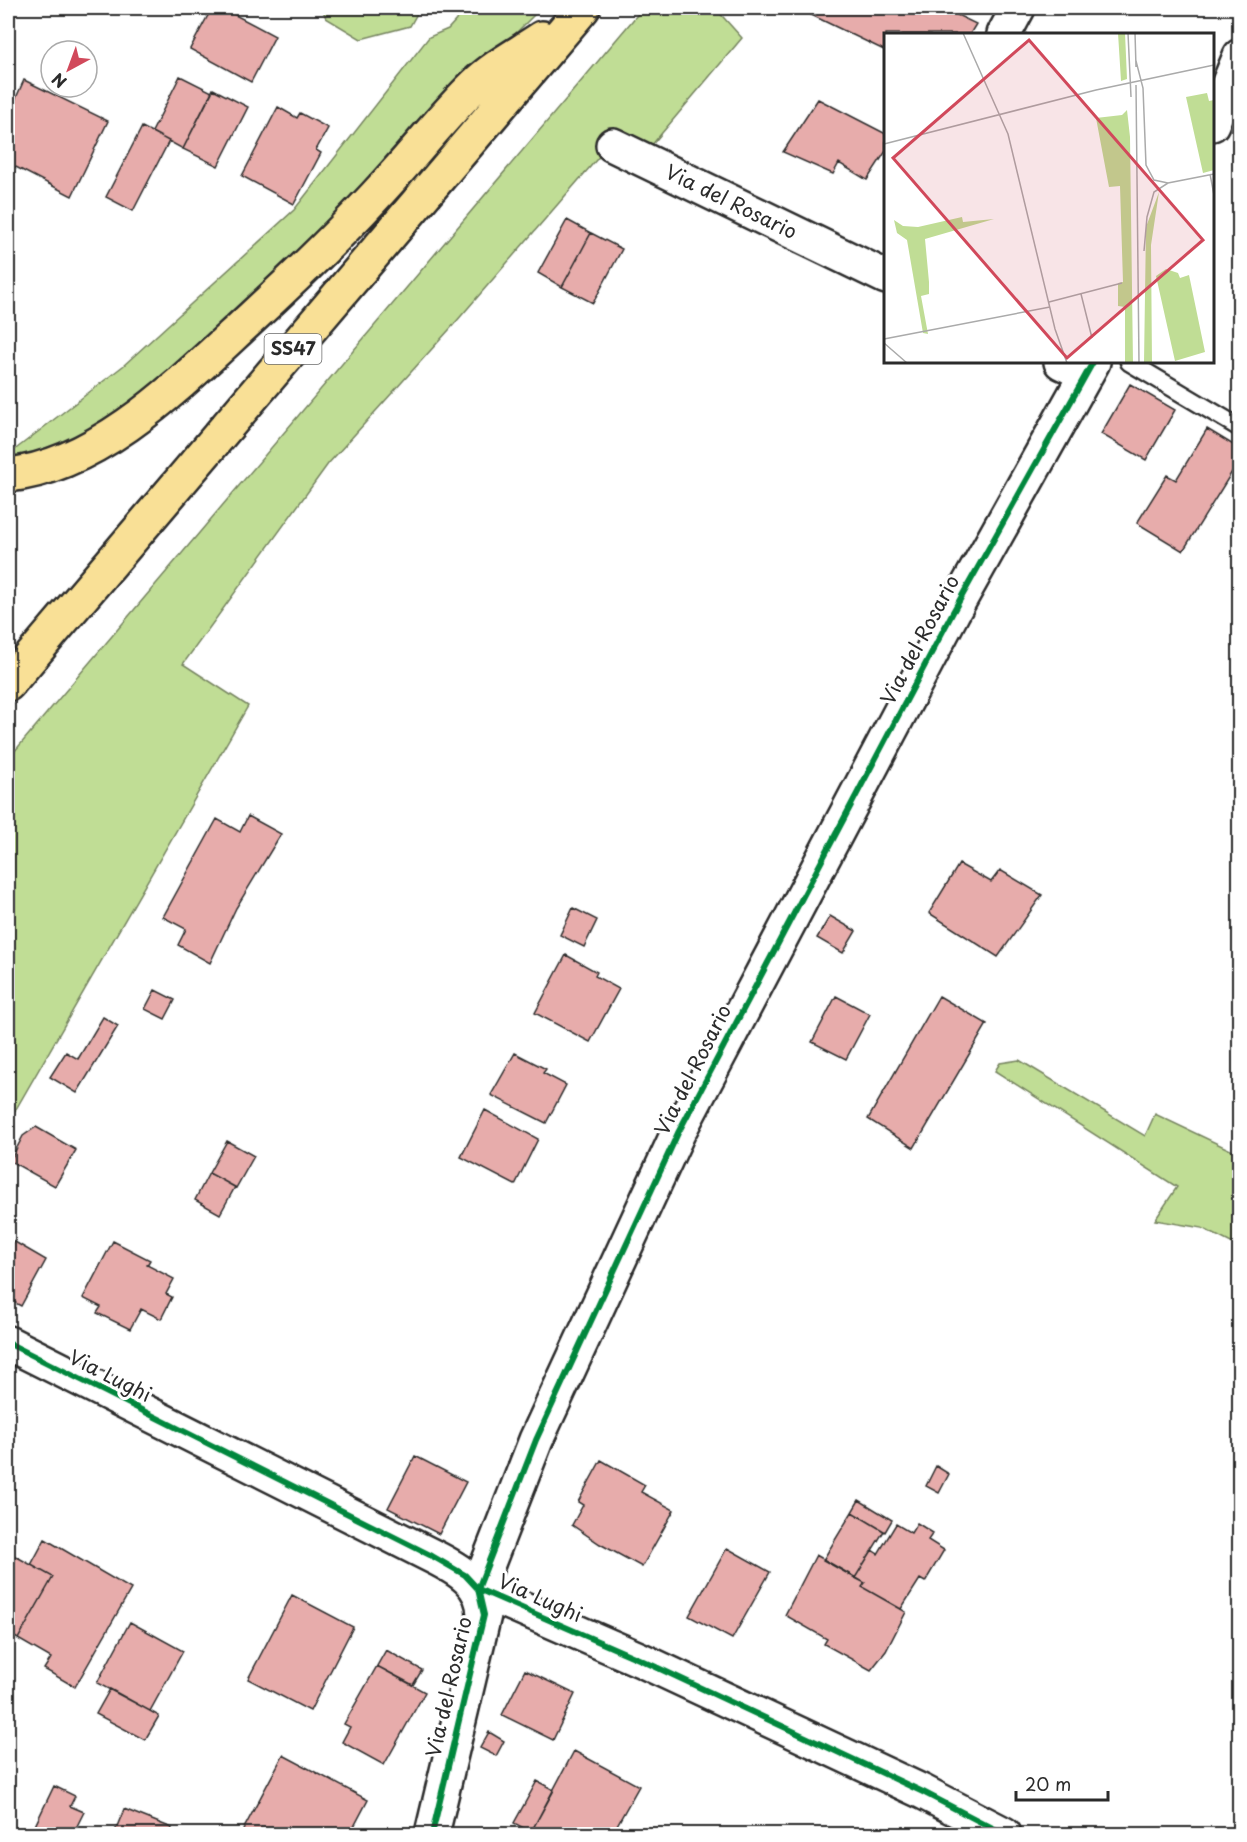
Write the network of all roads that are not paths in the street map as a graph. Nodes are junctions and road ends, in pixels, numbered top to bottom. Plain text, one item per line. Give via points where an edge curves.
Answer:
1 (1017, 8) edge
2 (581, 11) edge
3 (1004, 33) edge
4 (1239, 56) edge
5 (1214, 119) edge
6 (613, 145) dead end
7 (884, 272) edge
8 (1131, 363) edge
9 (1080, 366) edge
10 (1239, 428) edge
11 (8, 474) edge
12 (8, 684) edge
13 (8, 1343) edge
14 (478, 1589) junction
15 (432, 1834) edge
16 (1004, 1834) edge

1 - 3 street
2 - 11 highway via 476,84 394,176 285,288 188,377 133,420 87,449 34,472
2 - 12 highway, SS47
4 - 5 street
6 - 7 street, Via del Rosario
8 - 10 lane
9 - 14 street, Via del Rosario via 678,1133 536,1440
13 - 14 street, Via Lughi via 432,1556 465,1575
14 - 15 street, Via del Rosario via 484,1615
14 - 16 street, Via Lughi via 641,1660

